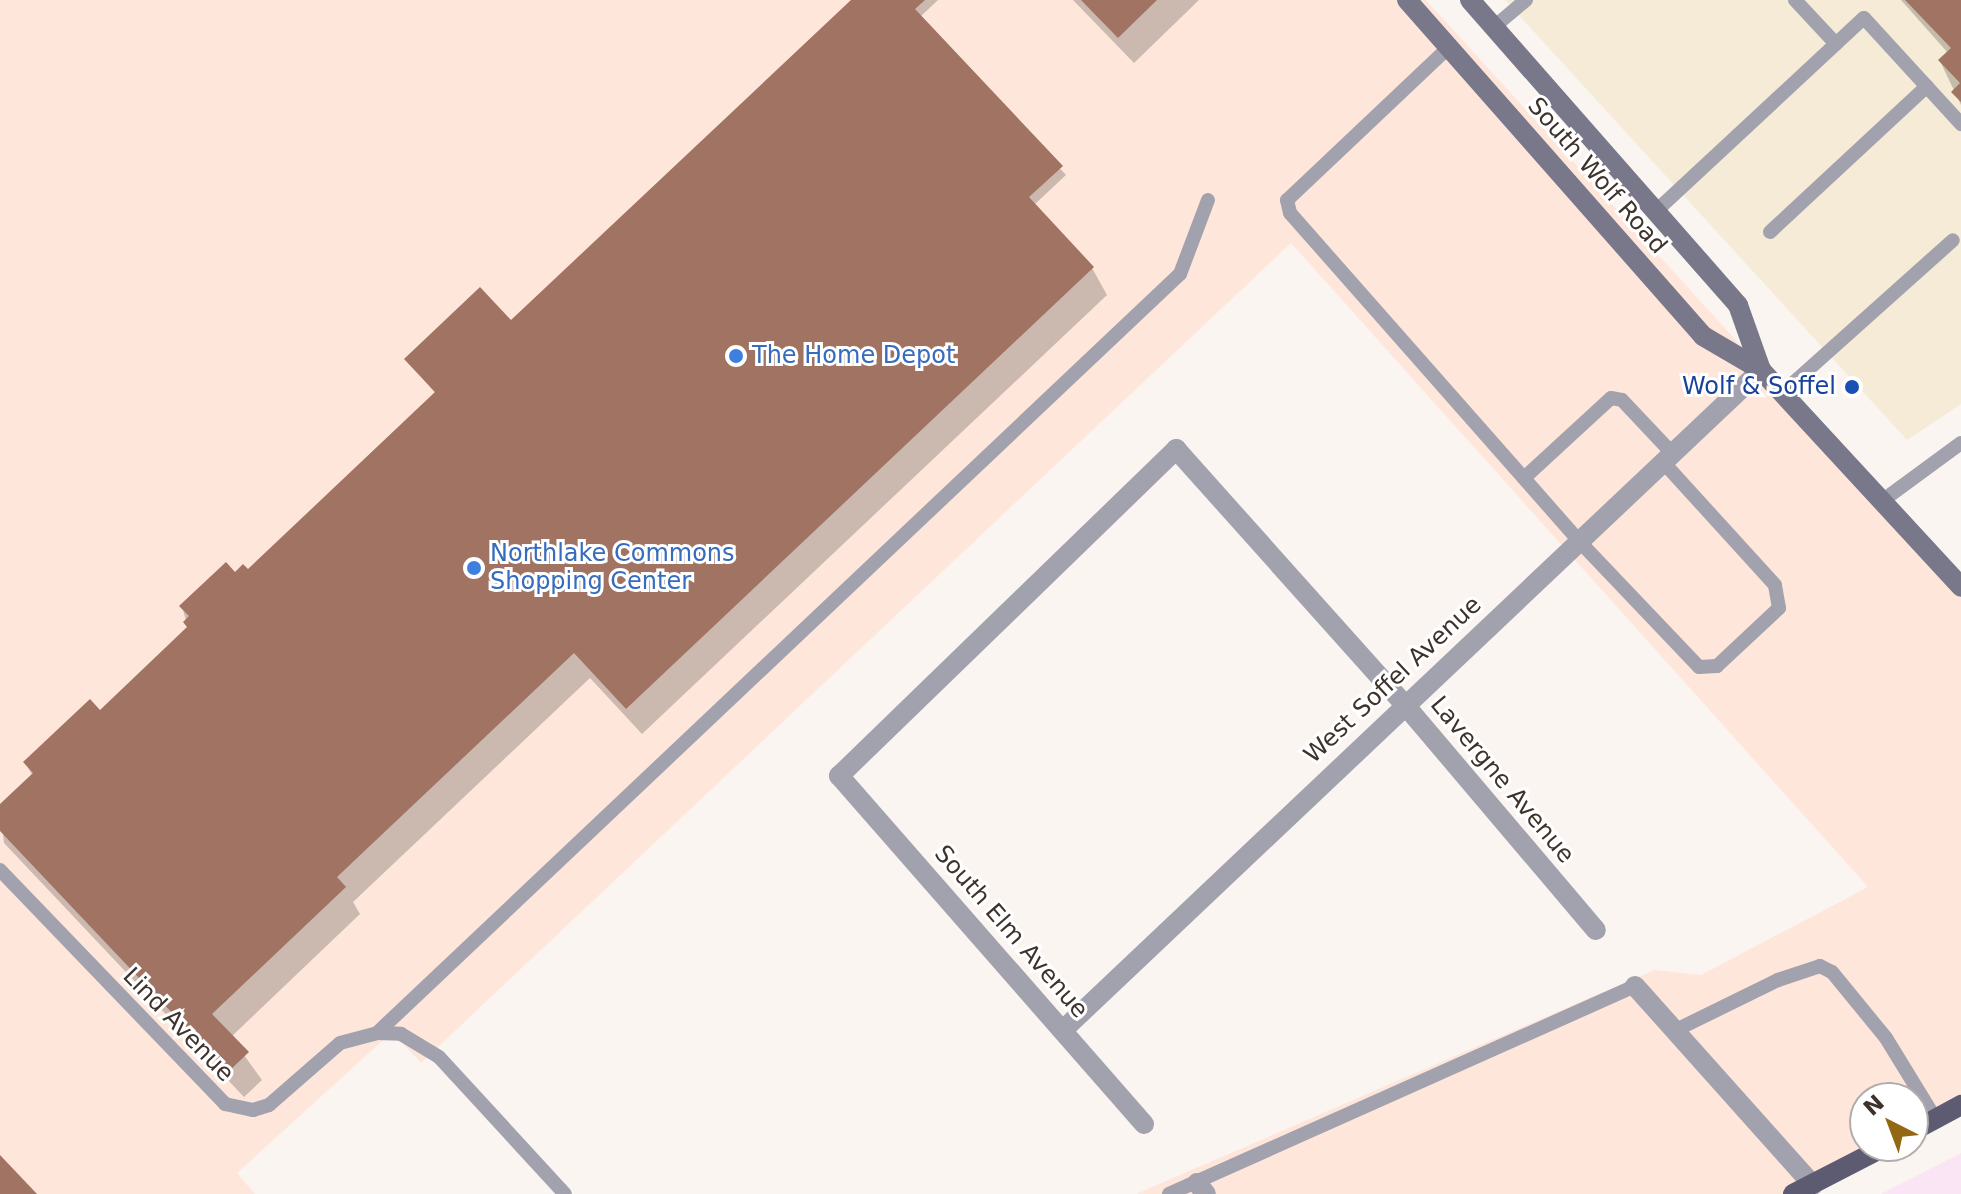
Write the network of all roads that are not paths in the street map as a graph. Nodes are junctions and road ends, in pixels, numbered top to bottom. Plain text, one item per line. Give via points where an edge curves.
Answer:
1 (1407, 0) edge
2 (1470, 0) edge
3 (1526, 0) edge
4 (1801, 2) edge
5 (1494, 27) junction
6 (1836, 44) junction
7 (1449, 47) junction
8 (1927, 86) junction
9 (1961, 124) edge
10 (1208, 200) dead end
11 (1655, 212) junction
12 (1770, 232) dead end
13 (1953, 240) dead end
14 (1761, 370) junction
15 (1782, 393) junction
16 (1961, 443) edge
17 (1667, 458) junction
18 (1524, 478) junction
19 (1882, 501) junction
20 (1579, 541) junction
21 (1961, 587) edge
22 (1405, 705) junction
23 (839, 776) joint
24 (0, 870) edge
25 (1596, 930) dead end
26 (1635, 986) joint
27 (1063, 1030) junction
28 (1676, 1030) junction
29 (377, 1033) junction
30 (1961, 1105) edge
31 (1935, 1118) junction
32 (1929, 1122) edge
33 (1144, 1124) dead end
34 (1856, 1162) edge
35 (1813, 1185) junction
36 (1201, 1189) edge
37 (565, 1194) edge
38 (1169, 1194) edge
39 (1793, 1194) edge

1 - 7 main road, South Wolf Road
2 - 5 main road, South Wolf Road
3 - 5 lane
4 - 6 lane
5 - 11 main road, South Wolf Road
6 - 8 lane via 1864,18
6 - 11 lane
7 - 14 main road, South Wolf Road via 1703,336
7 - 18 lane via 1287,200 1290,213
8 - 9 lane
8 - 12 lane
10 - 29 lane via 1180,274
11 - 14 main road, South Wolf Road via 1738,305
13 - 15 lane
14 - 15 main road, South Wolf Road
14 - 17 street, West Soffel Avenue
15 - 19 main road, South Wolf Road
16 - 19 lane
17 - 18 lane via 1622,400 1611,398
17 - 20 street, West Soffel Avenue
17 - 20 lane via 1775,585 1779,608 1717,666 1699,667
18 - 20 lane
19 - 21 main road, South Wolf Road
20 - 22 street, West Soffel Avenue
22 - 23 street, Lavergne Avenue via 1176,449
22 - 25 street, Lavergne Avenue
22 - 27 street, West Soffel Avenue
23 - 27 street, South Elm Avenue
24 - 29 lane, Lind Avenue via 225,1104 253,1110 269,1105 340,1043
26 - 28 street
26 - 36 lane
27 - 33 street, South Elm Avenue
28 - 31 lane via 1778,980 1820,966 1832,972 1886,1038
28 - 35 street
29 - 37 lane via 401,1034 439,1057
30 - 31 main road
31 - 32 main road
34 - 35 main road
35 - 39 main road
36 - 38 lane

